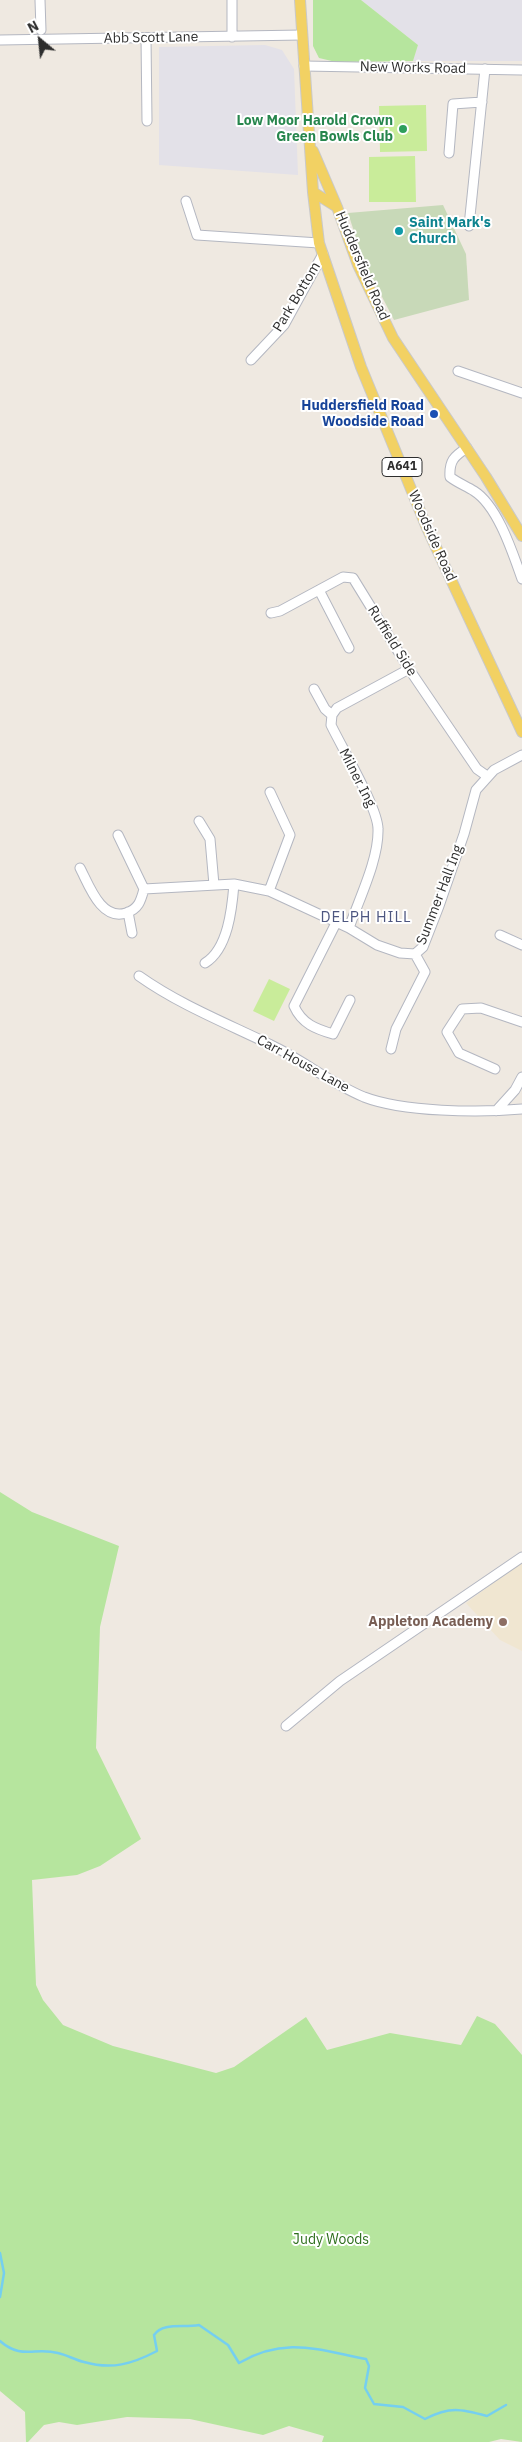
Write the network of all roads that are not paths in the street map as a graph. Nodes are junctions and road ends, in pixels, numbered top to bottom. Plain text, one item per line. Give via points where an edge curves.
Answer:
1 (40, 0) edge
2 (232, 0) edge
3 (300, 0) edge
4 (41, 30) dead end
5 (302, 35) junction
6 (232, 36) junction
7 (146, 38) junction
8 (0, 40) edge
9 (304, 66) junction
10 (484, 69) junction
11 (522, 70) edge
12 (482, 102) junction
13 (147, 121) dead end
14 (309, 140) junction
15 (449, 153) dead end
16 (313, 192) junction
17 (186, 201) dead end
18 (337, 206) junction
19 (469, 226) dead end
20 (319, 243) junction
21 (323, 254) junction
22 (251, 360) dead end
23 (458, 371) dead end
24 (522, 393) edge
25 (467, 448) junction
26 (522, 536) edge
27 (522, 579) edge
28 (319, 590) junction
29 (271, 613) dead end
30 (349, 648) dead end
31 (409, 669) junction
32 (314, 689) dead end
33 (332, 715) junction
34 (522, 732) edge
35 (522, 755) edge
36 (487, 776) junction
37 (270, 792) dead end
38 (199, 821) dead end
39 (118, 835) dead end
40 (80, 868) dead end
41 (234, 884) junction
42 (214, 885) junction
43 (144, 889) junction
44 (269, 891) junction
45 (128, 912) junction
46 (336, 923) junction
47 (349, 928) junction
48 (132, 933) dead end
49 (500, 935) dead end
50 (522, 945) edge
51 (415, 954) junction
52 (205, 963) dead end
53 (140, 976) dead end
54 (350, 1000) dead end
55 (522, 1022) edge
56 (391, 1050) dead end
57 (495, 1070) dead end
58 (522, 1077) edge
59 (522, 1109) edge
60 (496, 1111) junction
61 (522, 1557) edge
62 (286, 1726) dead end

1 - 4 street
2 - 6 street
3 - 5 main road, A641
5 - 6 street, Abb Scott Lane
5 - 9 main road, A641
6 - 7 street, Abb Scott Lane
7 - 8 street, Abb Scott Lane
7 - 13 street
9 - 10 street, New Works Road
9 - 14 main road, A641
10 - 11 street, New Works Road
10 - 12 street
12 - 15 street via 453,104
12 - 19 street
14 - 16 main road, A641
14 - 18 main road
16 - 18 main road, Huddersfield Road
16 - 20 main road, Woodside Road / A641
17 - 20 street via 197,235
18 - 25 main road, Huddersfield Road via 358,265 393,338
20 - 21 main road, Woodside Road / A641
21 - 22 street, Park Bottom via 284,325
21 - 34 main road, Woodside Road / A641 via 361,367 420,510
23 - 24 street
25 - 26 main road, Huddersfield Road
25 - 27 street via 454,456 450,477 475,491 493,513 510,543
28 - 29 street, Ruffield Side via 280,612
28 - 30 street
28 - 31 street, Ruffield Side via 343,577 353,578
31 - 33 street via 337,708
31 - 36 street, Ruffield Side via 477,769
32 - 33 street
33 - 47 street, Milner Ing via 331,725 373,810 378,829 369,872
35 - 36 street, Summer Hall Ing via 502,764
36 - 51 street, Summer Hall Ing via 476,790 464,834 423,947
37 - 44 street via 290,835
38 - 42 street via 210,839
39 - 43 street
40 - 45 street via 102,906 116,914
41 - 42 street, Summer Hall Ing
41 - 44 street, Summer Hall Ing
41 - 52 street via 229,921 214,957
42 - 43 street, Summer Hall Ing
43 - 45 street via 140,904
44 - 46 street, Summer Hall Ing
45 - 48 street
46 - 47 street, Summer Hall Ing
46 - 54 street via 294,1006 298,1015 311,1027 333,1034
47 - 51 street, Summer Hall Ing via 377,945
49 - 50 street
51 - 56 street via 425,972 396,1029
53 - 60 street, Carr House Lane via 164,994 274,1046 320,1076 364,1097 409,1107
55 - 57 street via 481,1008 462,1009 446,1032 458,1053
58 - 60 street
59 - 60 street, Carr House Lane
61 - 62 street via 340,1680

